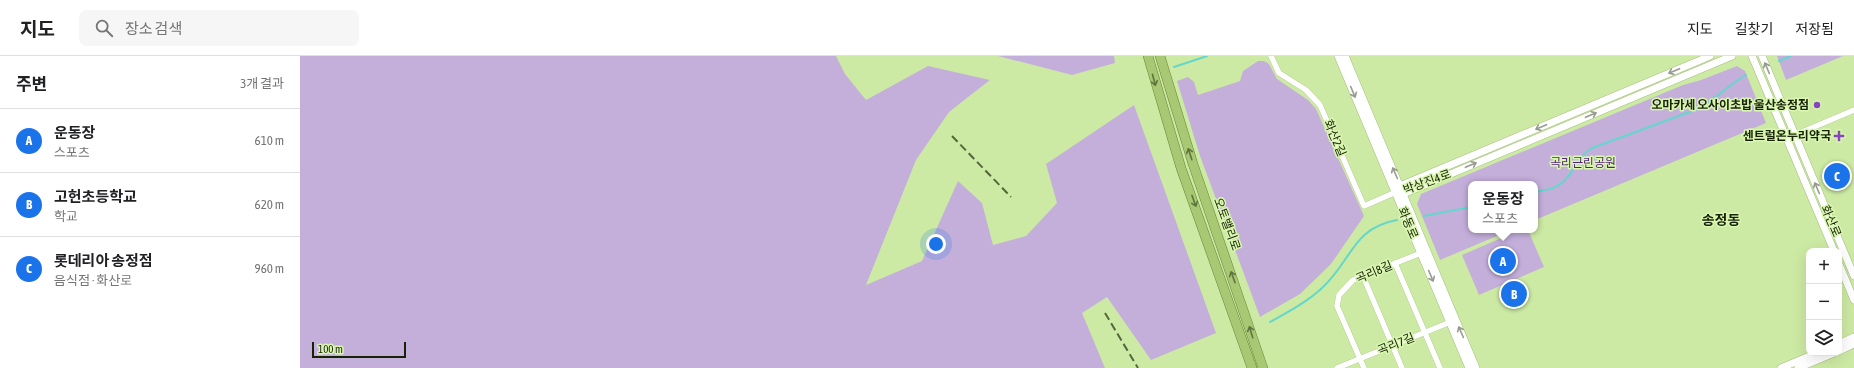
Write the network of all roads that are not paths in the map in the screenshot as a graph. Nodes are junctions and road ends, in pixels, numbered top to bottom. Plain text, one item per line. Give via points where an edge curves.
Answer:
1 (1160, 56) edge
2 (1270, 56) edge
3 (1338, 56) edge
4 (1346, 56) edge
5 (1710, 56) edge
6 (1732, 56) edge
7 (1752, 56) edge
8 (1762, 56) edge
9 (1148, 59) edge
10 (1853, 112) edge
11 (1795, 135) junction
12 (1398, 189) junction
13 (1403, 194) junction
14 (1833, 248) edge
15 (1421, 253) junction
16 (1395, 263) junction
17 (1842, 271) edge
18 (1363, 276) junction
19 (1854, 276) edge
20 (1854, 300) edge
21 (1453, 321) junction
22 (1424, 332) junction
23 (1854, 337) edge
24 (1842, 343) edge
25 (1854, 344) edge
26 (1393, 345) junction
27 (1842, 350) edge
28 (1810, 356) edge
29 (1827, 356) edge
30 (1360, 359) junction
31 (1252, 368) edge
32 (1263, 368) edge
33 (1337, 368) edge
34 (1364, 368) edge
35 (1402, 368) edge
36 (1440, 368) edge
37 (1469, 368) edge
38 (1476, 368) edge
39 (1781, 368) edge
40 (1798, 368) edge

32 -> 1 highway, 오토밸리로 via 1193,164
2 - 12 street, 화산2길 via 1279,72 1306,90 1320,105 1364,206
3 -> 12 street, 화동로
12 -> 4 street, 화동로
5 -> 12 street, 박상진4로
13 -> 6 street, 박상진4로
7 - 14 street, 화산로
11 -> 8 street, 화산로
9 -> 31 highway, 오토밸리로 via 1182,168
10 - 11 street
19 -> 11 street, 화산로
12 - 13 street, 화동로
12 - 15 street, 화동로
13 - 21 street, 화동로
15 - 16 street, 곡리8길
15 -> 21 street, 화동로
16 - 18 street, 곡리8길
16 - 22 street
17 - 20 street
18 - 26 street
18 - 30 street, 곡리8길 via 1350,282 1337,301
21 - 22 street, 곡리7길
21 - 37 street, 화동로
38 -> 21 street, 화동로
22 - 26 street, 곡리7길
22 - 36 street
23 - 24 street
25 - 27 street
26 - 30 street, 곡리7길
26 - 35 street
28 - 39 street
29 - 40 street
30 - 33 street, 곡리7길
30 - 34 street, 곡리8길

